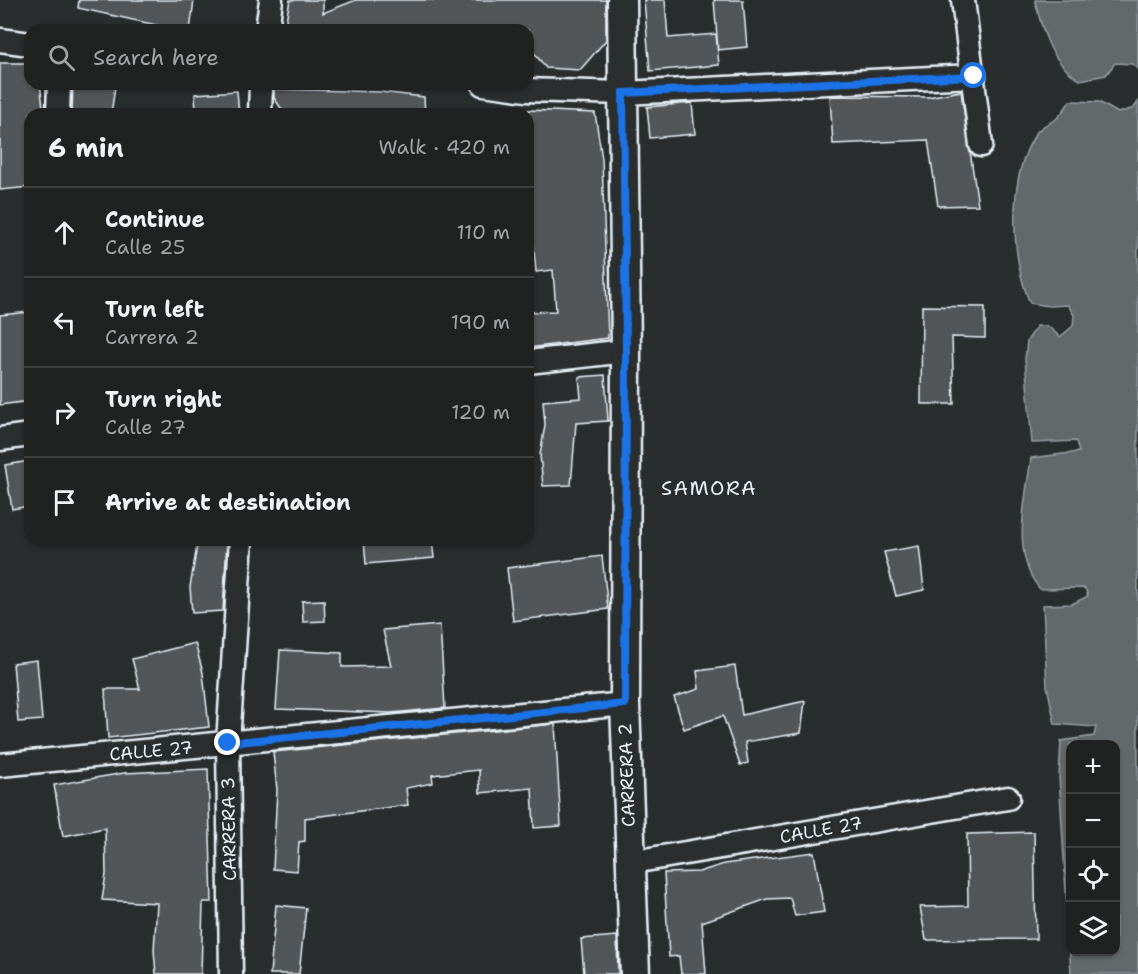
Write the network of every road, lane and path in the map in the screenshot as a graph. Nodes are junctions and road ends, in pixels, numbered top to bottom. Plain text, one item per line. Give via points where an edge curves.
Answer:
1 (271, 0) edge
2 (622, 0) edge
3 (963, 0) edge
4 (268, 24) edge
5 (0, 40) edge
6 (24, 43) edge
7 (974, 76) junction
8 (59, 90) edge
9 (261, 90) edge
10 (526, 90) edge
11 (623, 93) junction
12 (58, 108) edge
13 (260, 108) edge
14 (981, 145) dead end
15 (626, 351) junction
16 (534, 361) edge
17 (24, 436) edge
18 (0, 439) edge
19 (241, 546) edge
20 (625, 704) junction
21 (228, 743) junction
22 (0, 765) edge
23 (1008, 798) dead end
24 (633, 862) junction
25 (231, 974) edge
26 (635, 974) edge

1 - 4 street
2 - 11 street, CARRERA 2
3 - 7 street
5 - 6 street
7 - 11 street
7 - 14 street
8 - 12 street
9 - 13 street
10 - 11 street
11 - 15 street, CARRERA 2
15 - 16 street
15 - 20 street, CARRERA 2
17 - 18 street
19 - 21 street, CARRERA 3
20 - 21 street, CALLE 27
20 - 24 street, CARRERA 2
21 - 22 street, CALLE 27
21 - 25 street, CARRERA 3
23 - 24 street, CALLE 27
24 - 26 street, CARRERA 2

